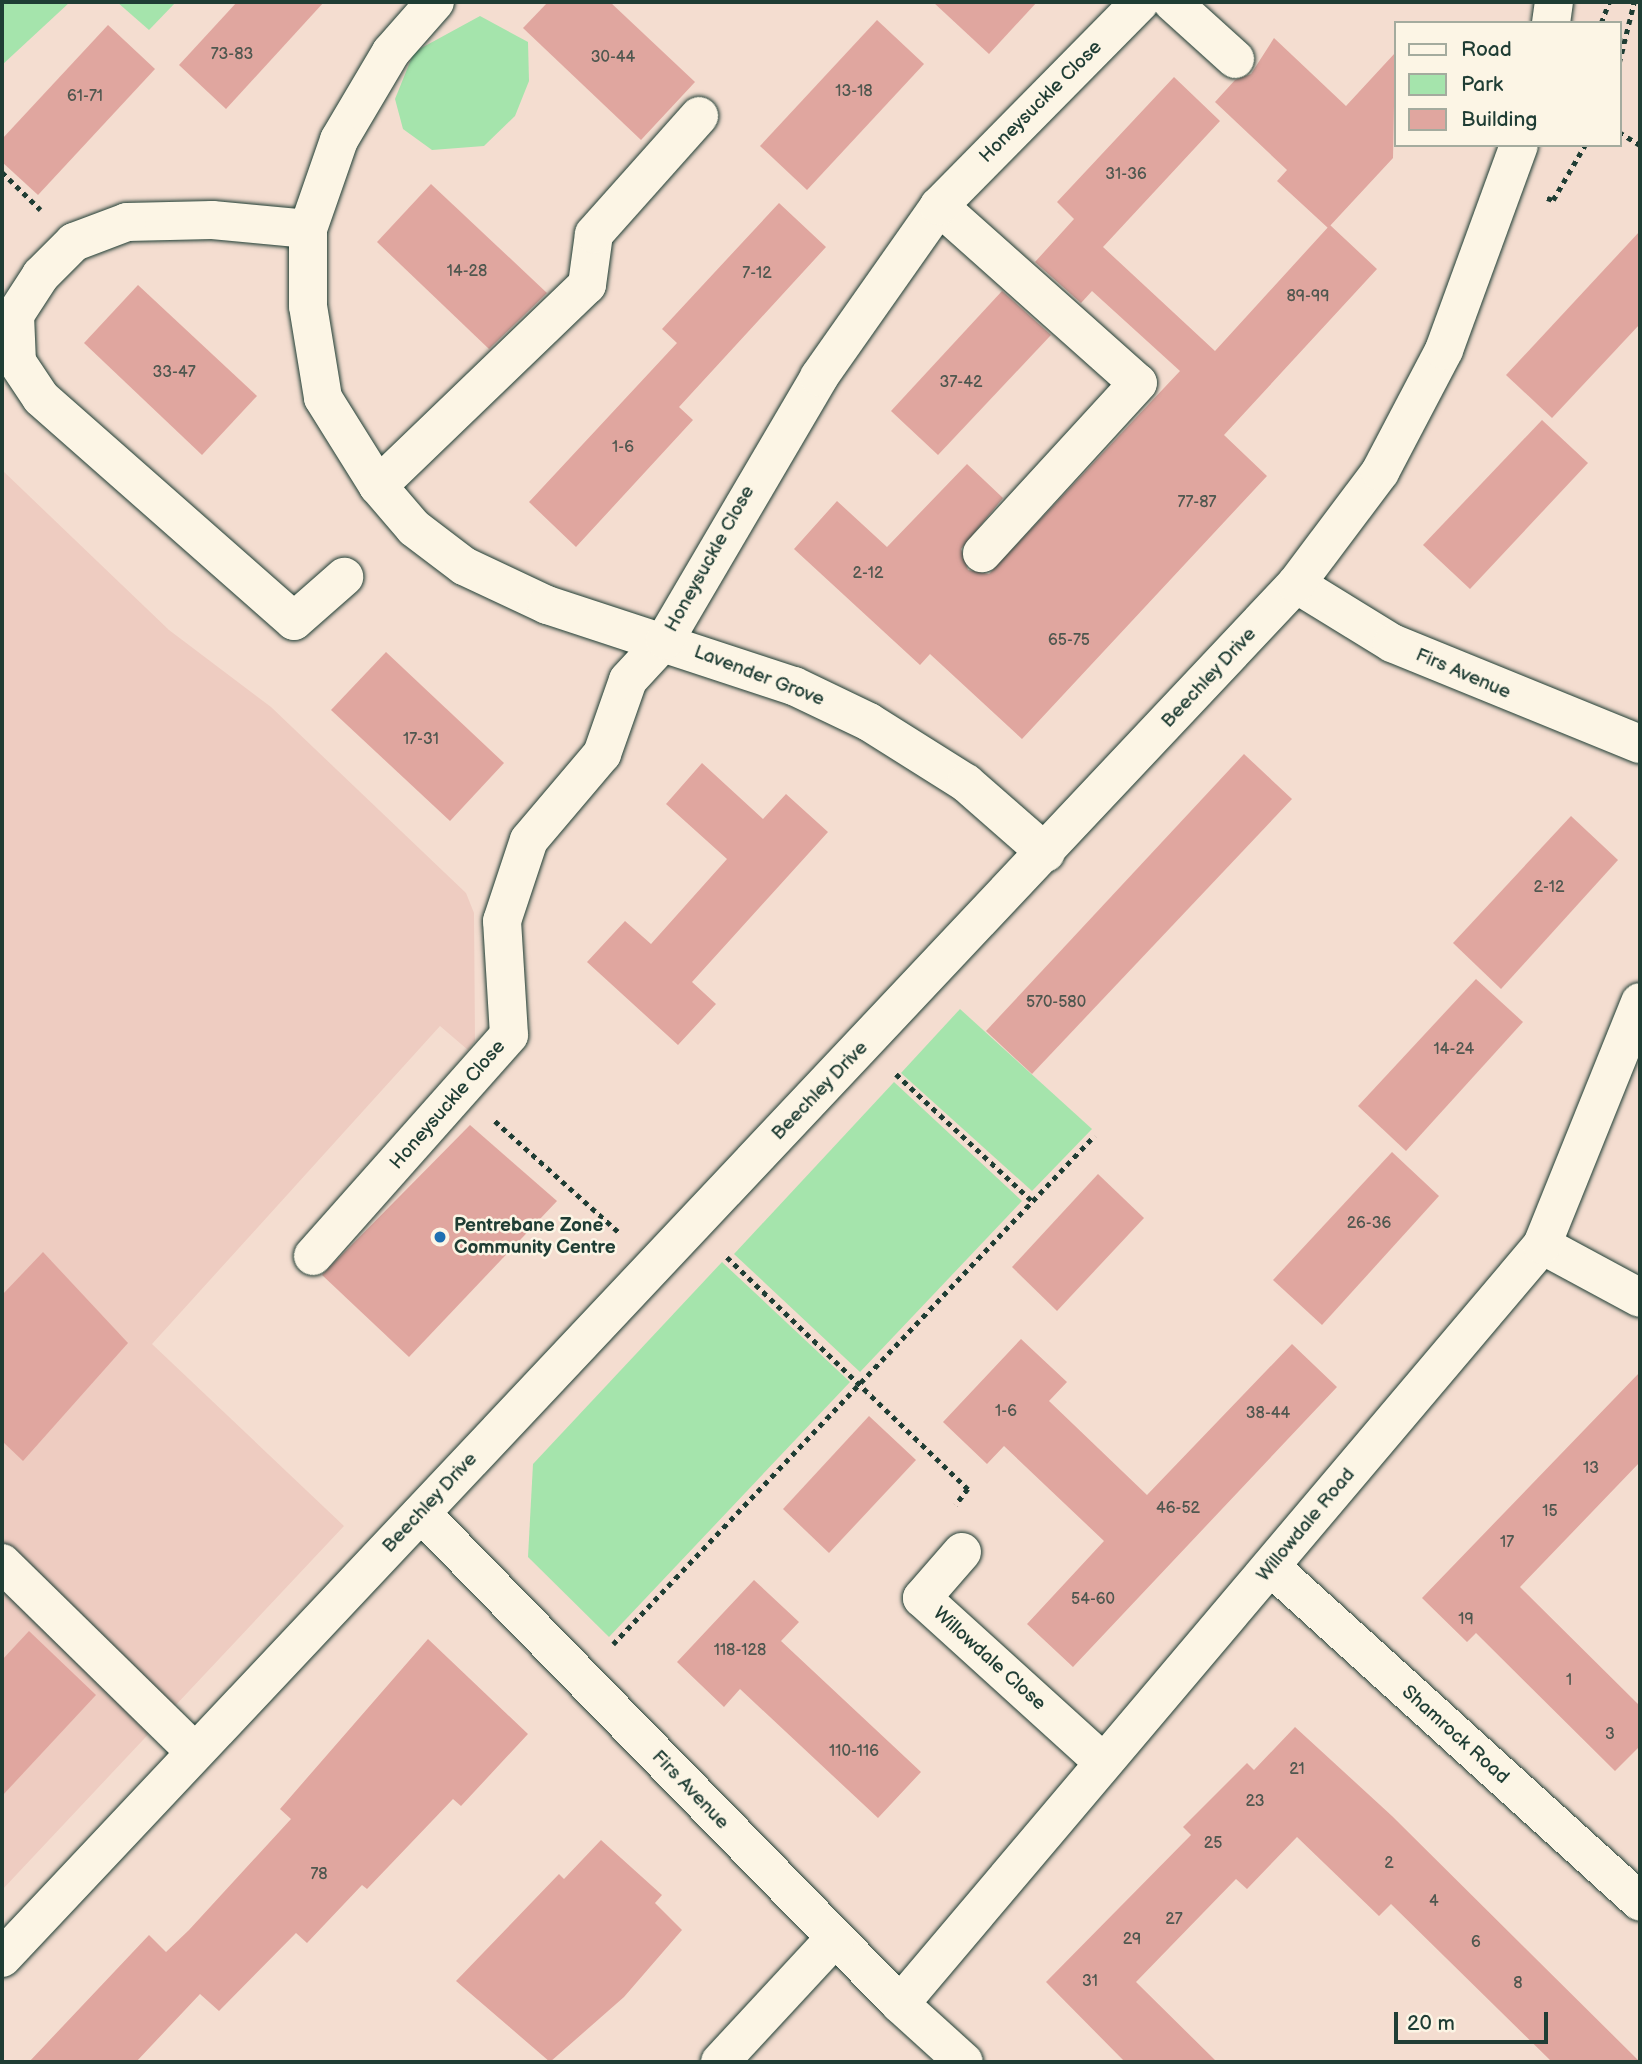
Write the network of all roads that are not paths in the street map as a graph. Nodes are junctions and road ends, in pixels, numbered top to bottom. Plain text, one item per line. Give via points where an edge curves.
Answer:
1 (435, 2) edge
2 (1140, 2) edge
3 (1172, 2) edge
4 (1555, 2) edge
5 (1551, 21) edge
6 (1235, 59) dead end
7 (699, 116) dead end
8 (1519, 147) edge
9 (939, 206) junction
10 (308, 229) junction
11 (378, 486) junction
12 (982, 552) dead end
13 (344, 577) dead end
14 (1296, 584) junction
15 (665, 640) junction
16 (1640, 744) edge
17 (1046, 853) junction
18 (1640, 1002) edge
19 (1542, 1245) junction
20 (313, 1256) dead end
21 (1640, 1298) edge
22 (421, 1513) junction
23 (962, 1552) road end
24 (2, 1563) edge
25 (1271, 1567) junction
26 (195, 1752) junction
27 (1102, 1761) junction
28 (1640, 1902) edge
29 (835, 1938) junction
30 (2, 1958) edge
31 (900, 2004) junction
32 (720, 2062) edge
33 (964, 2062) edge

1 - 10 street, Lavender Grove via 391,52 338,140
2 - 9 street, Honeysuckle Close
3 - 6 street
4 - 5 street
7 - 11 street via 594,234 587,285
8 - 14 street, Beechley Drive via 1444,350 1380,472
9 - 12 street via 1138,383
9 - 15 street, Honeysuckle Close via 750,487
10 - 11 street, Lavender Grove via 308,306 323,398
10 - 13 street via 212,220 127,222 74,242 41,275 15,315 17,362 41,398 294,621
11 - 15 street, Lavender Grove via 414,528 464,565 547,605
14 - 16 street, Firs Avenue via 1392,643
14 - 17 street, Beechley Drive
15 - 17 street, Lavender Grove via 794,685 869,722 966,783
15 - 20 street, Honeysuckle Close via 628,680 602,754 529,840 502,921 509,1035
17 - 22 street, Beechley Drive
18 - 19 street, Willowdale Road
19 - 21 street
19 - 25 street, Willowdale Road
22 - 26 street, Beechley Drive
22 - 29 street, Firs Avenue
23 - 27 street, Willowdale Close via 922,1598
24 - 26 street
25 - 27 street, Willowdale Road
25 - 28 street, Shamrock Road
26 - 30 street, Beechley Drive
27 - 31 street, Willowdale Road
29 - 31 street, Firs Avenue
29 - 32 street
31 - 33 street, Firs Avenue

